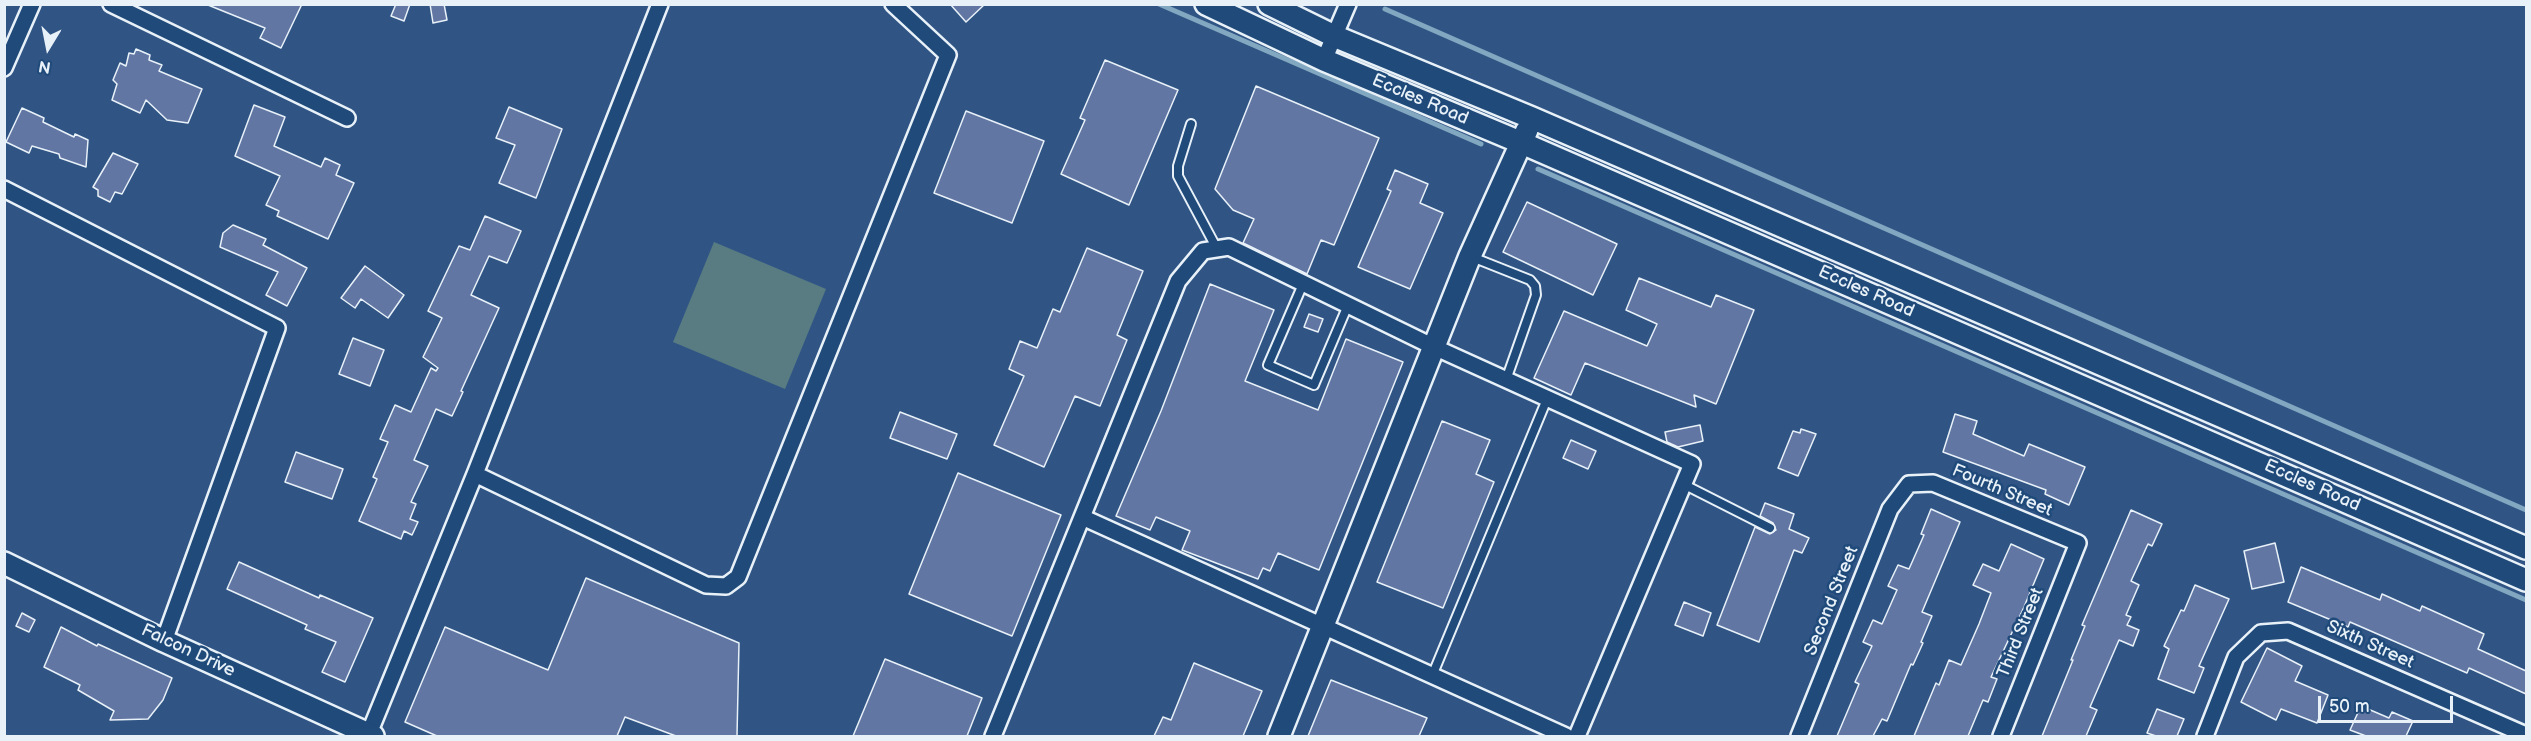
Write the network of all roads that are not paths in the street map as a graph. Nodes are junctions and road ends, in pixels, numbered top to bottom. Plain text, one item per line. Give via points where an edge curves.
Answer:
1 (32, 4) edge
2 (111, 4) edge
3 (660, 4) edge
4 (892, 4) edge
5 (1206, 4) edge
6 (1269, 4) edge
7 (1348, 4) edge
8 (1334, 36) junction
9 (1324, 60) junction
10 (4, 68) edge
11 (347, 118) dead end
12 (1532, 118) junction
13 (1191, 124) dead end
14 (1522, 143) junction
15 (4, 189) edge
16 (1216, 247) junction
17 (1470, 256) junction
18 (1303, 284) junction
19 (1348, 305) junction
20 (1434, 347) junction
21 (1506, 380) junction
22 (1547, 399) junction
23 (475, 474) junction
24 (1683, 484) junction
25 (1909, 484) joint
26 (1082, 517) junction
27 (1770, 528) dead end
28 (2078, 543) joint
29 (2526, 548) edge
30 (4, 563) edge
31 (2526, 580) edge
32 (1323, 626) junction
33 (164, 641) junction
34 (1432, 676) junction
35 (2526, 735) edge
36 (370, 736) edge
37 (993, 736) edge
38 (1279, 736) edge
39 (1566, 736) edge
40 (1577, 736) edge
41 (1799, 736) edge
42 (2001, 736) edge
43 (2205, 736) edge

1 - 10 street
2 - 11 street
3 - 23 street
4 - 23 street via 948,55 738,577 726,586 706,585
5 - 9 street, Eccles Road
6 - 8 street, Eccles Road
7 - 8 street
8 - 9 street
8 - 12 street, Eccles Road
9 - 14 street, Eccles Road
12 - 14 street
12 - 29 street, Eccles Road
13 - 16 lane via 1178,176
14 - 17 street
14 - 31 street, Eccles Road
15 - 33 street via 277,328
16 - 18 street via 1229,247
16 - 26 street via 1203,250 1178,282
17 - 20 street
17 - 21 lane via 1530,280 1535,286 1536,295
18 - 19 street
18 - 19 lane via 1268,365 1314,385
19 - 20 street
20 - 21 street
20 - 32 street
21 - 22 street
22 - 24 street via 1692,464
22 - 34 lane
23 - 36 street
24 - 27 lane
24 - 40 street
25 - 28 street, Fourth Street via 1933,483
25 - 41 street, Second Street via 1890,509
26 - 32 street
26 - 37 street
28 - 42 street, Third Street
30 - 33 street, Falcon Drive
32 - 34 street
32 - 38 street
33 - 36 street, Falcon Drive
34 - 39 street
35 - 43 street, Sixth Street via 2288,631 2261,633 2236,657

